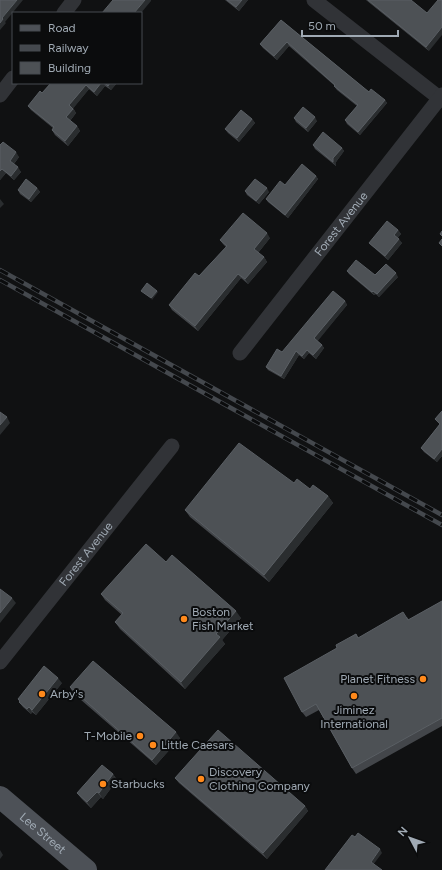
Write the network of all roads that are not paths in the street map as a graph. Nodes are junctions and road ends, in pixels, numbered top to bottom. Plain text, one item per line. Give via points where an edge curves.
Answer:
1 (74, 0) edge
2 (314, 0) edge
3 (65, 12) edge
4 (12, 79) edge
5 (0, 95) edge
6 (441, 98) edge
7 (240, 353) dead end
8 (172, 446) dead end
9 (0, 662) edge
10 (0, 797) edge
11 (86, 870) edge

1 - 3 street
2 - 6 street
4 - 5 street
6 - 7 street, Forest Avenue
8 - 9 street, Forest Avenue
10 - 11 main road, Lee Street

